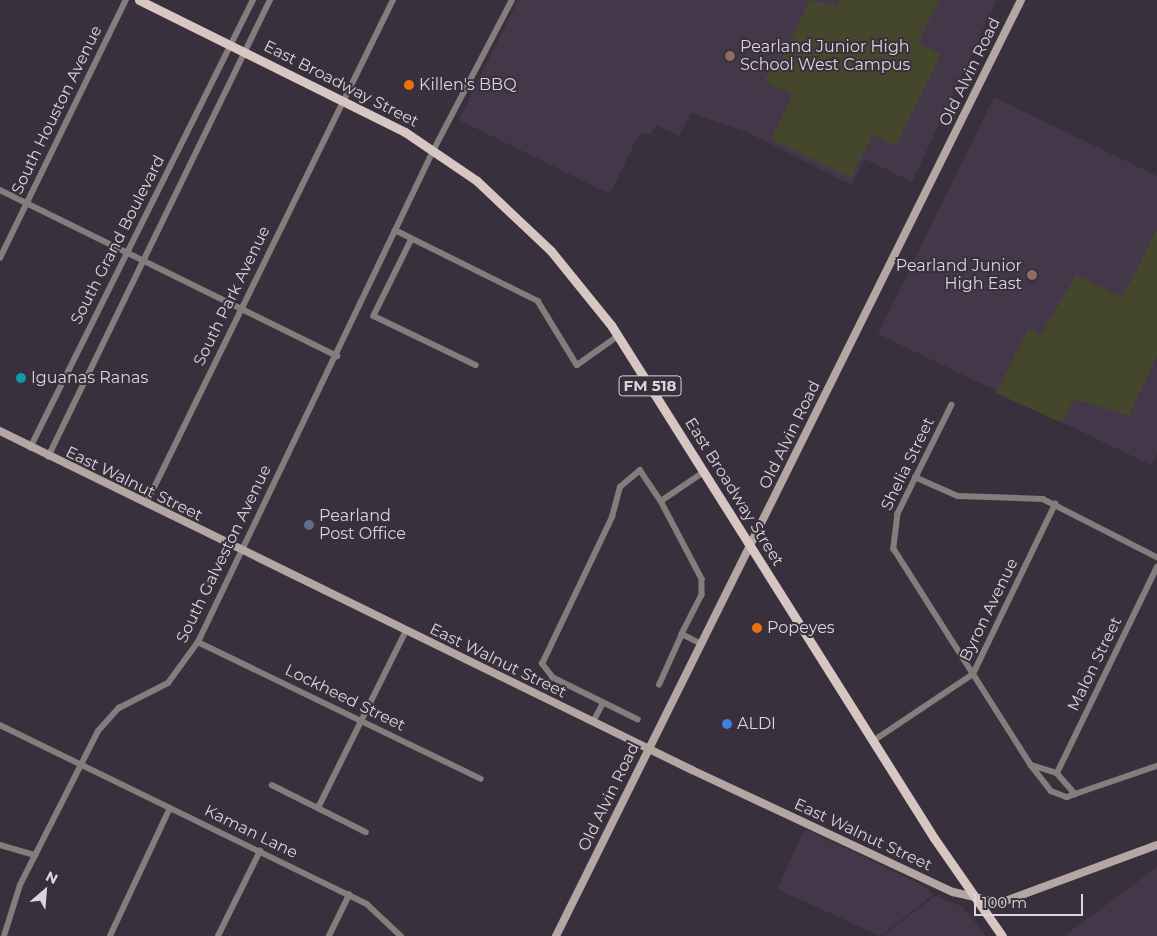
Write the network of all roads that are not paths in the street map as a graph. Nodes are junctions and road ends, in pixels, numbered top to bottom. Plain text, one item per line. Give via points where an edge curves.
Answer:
1 (126, 0) edge
2 (139, 0) edge
3 (252, 0) edge
4 (270, 0) edge
5 (393, 0) edge
6 (512, 0) edge
7 (1021, 0) edge
8 (231, 45) junction
9 (244, 52) junction
10 (344, 100) junction
11 (433, 151) junction
12 (0, 190) edge
13 (27, 203) junction
14 (394, 230) junction
15 (412, 239) junction
16 (127, 252) junction
17 (0, 258) edge
18 (143, 260) junction
19 (242, 309) junction
20 (618, 336) junction
21 (337, 356) junction
22 (476, 365) dead end
23 (952, 405) dead end
24 (0, 432) edge
25 (0, 437) edge
26 (13, 440) junction
27 (30, 448) junction
28 (48, 457) junction
29 (704, 472) junction
30 (915, 477) junction
31 (661, 501) junction
32 (146, 504) junction
33 (1055, 504) junction
34 (751, 546) junction
35 (241, 552) junction
36 (1157, 557) edge
37 (1157, 567) edge
38 (406, 631) junction
39 (682, 634) junction
40 (198, 642) junction
41 (702, 644) junction
42 (974, 674) junction
43 (659, 685) dead end
44 (603, 703) junction
45 (638, 720) dead end
46 (362, 721) junction
47 (593, 722) junction
48 (0, 725) edge
49 (873, 741) junction
50 (648, 749) junction
51 (81, 765) junction
52 (1031, 765) junction
53 (1157, 766) edge
54 (1057, 773) junction
55 (481, 779) dead end
56 (272, 785) dead end
57 (1075, 794) junction
58 (170, 808) junction
59 (318, 808) junction
60 (366, 832) dead end
61 (0, 845) edge
62 (1157, 845) edge
63 (260, 851) junction
64 (36, 855) junction
65 (349, 895) junction
66 (974, 898) junction
67 (4, 936) edge
68 (110, 936) edge
69 (218, 936) edge
70 (329, 936) edge
71 (401, 936) edge
72 (556, 936) edge
73 (1002, 936) edge

1 - 13 street, South Houston Avenue
2 - 8 main road, East Broadway Street / FM 518
3 - 8 street, South Grand Boulevard
4 - 9 street, South Grand Boulevard
5 - 10 street, South Park Avenue
6 - 11 street, South Galveston Avenue
7 - 34 street, Old Alvin Road
8 - 9 main road, East Broadway Street / FM 518
8 - 16 street, South Grand Boulevard
9 - 10 main road, East Broadway Street / FM 518
9 - 18 street, South Grand Boulevard
10 - 11 main road, East Broadway Street / FM 518
10 - 19 street, South Park Avenue
11 - 14 street, South Galveston Avenue
11 - 20 main road, East Broadway Street / FM 518 via 477,181 532,230
12 - 13 street
13 - 16 street
13 - 17 street, South Houston Avenue
14 - 15 street
14 - 21 street, South Galveston Avenue
15 - 20 street via 538,301 578,364
15 - 22 street via 374,316
16 - 18 street
16 - 27 street, South Grand Boulevard
18 - 19 street
18 - 28 street, South Grand Boulevard
19 - 21 street
19 - 32 street, South Park Avenue
20 - 29 main road, East Broadway Street / FM 518
21 - 35 street, South Galveston Avenue
23 - 30 street, Shelia Street
24 - 26 street, East Walnut Street
25 - 26 street, East Walnut Street
26 - 27 street, East Walnut Street
27 - 28 street, East Walnut Street
28 - 32 street, East Walnut Street
29 - 31 street
29 - 34 main road, East Broadway Street / FM 518
30 - 33 street via 958,496 1033,496
30 - 42 street, Shelia Street via 893,535 894,549
31 - 39 street via 704,588
31 - 44 street via 640,470 620,487 612,517 542,664 553,678
32 - 35 street, East Walnut Street
33 - 36 street
33 - 42 street, Byron Avenue
34 - 41 street, Old Alvin Road
34 - 49 main road, East Broadway Street / FM 518
35 - 38 street, East Walnut Street
35 - 40 street, South Galveston Avenue
37 - 54 street, Malon Street
38 - 46 street
38 - 47 street, East Walnut Street
39 - 41 street
39 - 43 street
40 - 46 street, Lockheed Street
40 - 51 street, South Galveston Avenue via 168,683 112,714
41 - 50 street, Old Alvin Road
42 - 49 street, Byron Avenue
42 - 52 street
44 - 45 street
44 - 47 street
46 - 55 street, Lockheed Street
46 - 59 street
47 - 50 street, East Walnut Street
48 - 51 street, Kaman Lane
49 - 66 main road, East Broadway Street / FM 518
50 - 66 street, East Walnut Street
50 - 72 street, Old Alvin Road
51 - 58 street, Kaman Lane
51 - 64 street, South Galveston Avenue
52 - 54 street
52 - 57 street via 1051,792 1067,797
53 - 57 street
54 - 57 street
56 - 59 street
58 - 63 street, Kaman Lane
58 - 68 street
59 - 60 street
61 - 64 street
62 - 66 street, East Walnut Street via 1000,903
63 - 65 street, Kaman Lane
63 - 69 street
64 - 67 street, South Galveston Avenue via 12,905
65 - 70 street
65 - 71 street, Kaman Lane via 380,913
66 - 73 main road, East Broadway Street / FM 518

